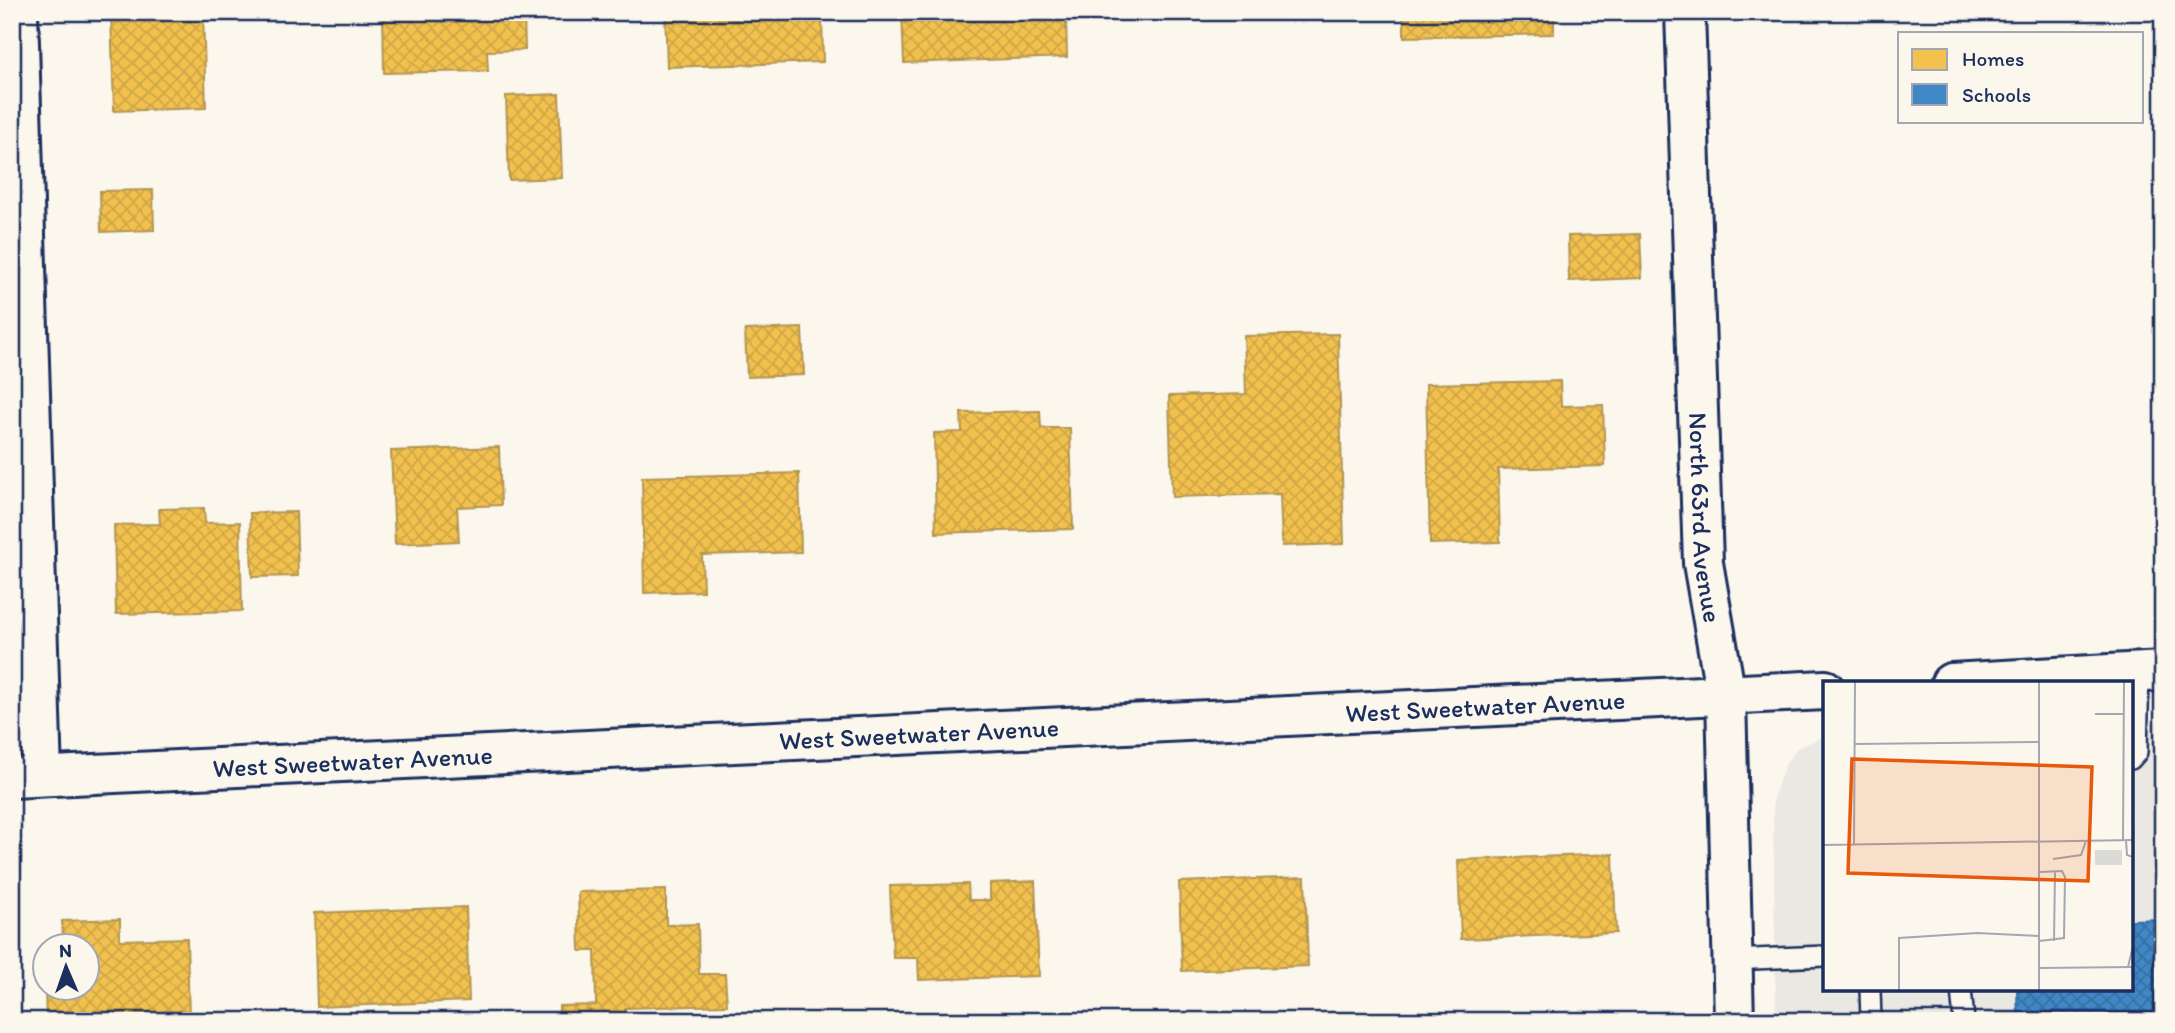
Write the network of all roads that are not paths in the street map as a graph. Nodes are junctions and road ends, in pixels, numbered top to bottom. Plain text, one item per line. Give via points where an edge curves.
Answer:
1 (18, 12) edge
2 (1685, 12) edge
3 (2151, 671) edge
4 (1984, 681) edge
5 (1823, 690) edge
6 (1726, 696) junction
7 (2133, 757) edge
8 (27, 777) edge
9 (1823, 956) edge
10 (1732, 960) junction
11 (1870, 991) edge
12 (1962, 991) edge
13 (1734, 1021) edge
14 (1871, 1021) edge
15 (1964, 1021) edge

1 - 8 street
2 - 6 street, North 63rd Avenue via 1703,563
3 - 4 street
3 - 7 lane
5 - 6 street, West Sweetwater Avenue
6 - 8 street, West Sweetwater Avenue
6 - 10 street, North 63rd Avenue
9 - 10 lane
10 - 13 street, North 63rd Avenue
11 - 14 lane
12 - 15 lane

